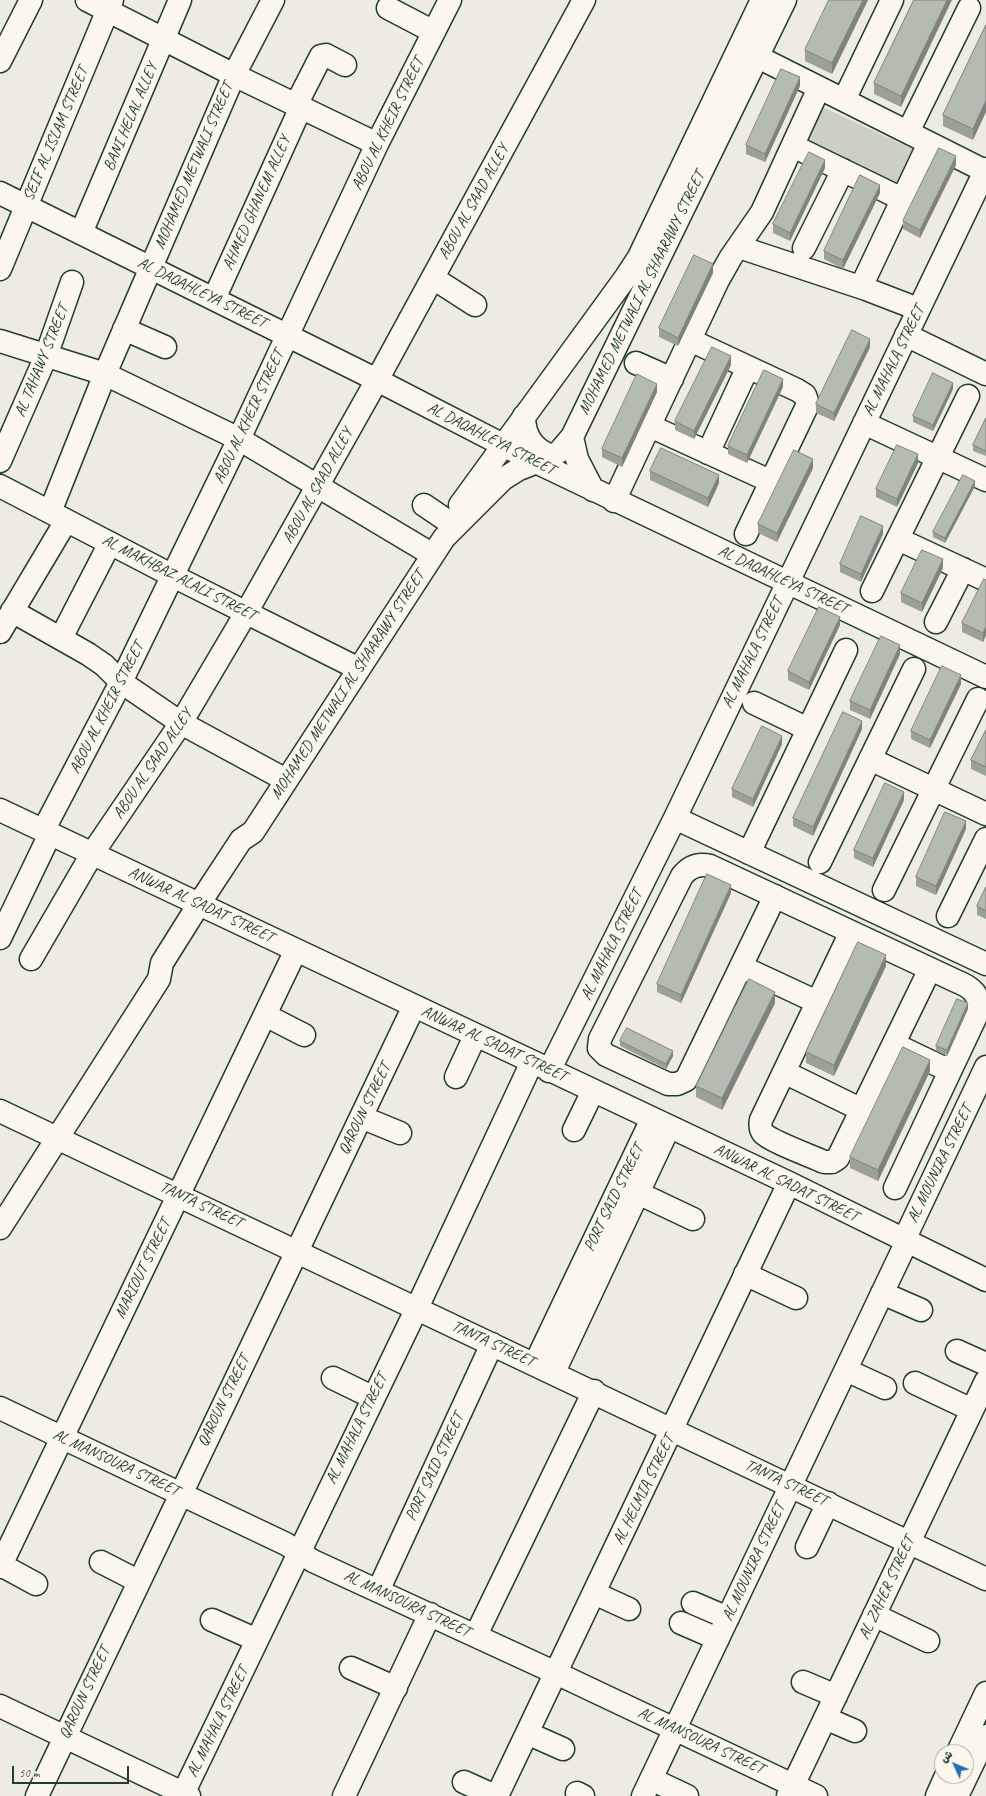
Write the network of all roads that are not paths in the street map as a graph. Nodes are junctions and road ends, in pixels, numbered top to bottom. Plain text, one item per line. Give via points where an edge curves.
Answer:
1 (31, 0) edge
2 (87, 0) edge
3 (180, 0) edge
4 (273, 0) edge
5 (450, 0) edge
6 (584, 0) edge
7 (762, 0) edge
8 (785, 0) edge
9 (892, 0) edge
10 (110, 6) edge
11 (388, 8) dead end
12 (970, 8) dead end
13 (434, 32) junction
14 (163, 40) junction
15 (758, 57) junction
16 (0, 61) edge
17 (345, 65) dead end
18 (234, 75) junction
19 (819, 88) junction
20 (844, 100) junction
21 (298, 106) junction
22 (908, 132) junction
23 (929, 143) junction
24 (376, 144) junction
25 (793, 146) junction
26 (843, 170) junction
27 (986, 170) edge
28 (0, 193) edge
29 (902, 199) junction
30 (26, 206) junction
31 (81, 233) junction
32 (739, 247) junction
33 (804, 248) dead end
34 (151, 268) junction
35 (0, 269) edge
36 (433, 278) junction
37 (72, 282) dead end
38 (861, 287) junction
39 (214, 299) junction
40 (475, 305) dead end
41 (918, 309) junction
42 (596, 317) junction
43 (124, 329) junction
44 (624, 332) junction
45 (288, 335) junction
46 (906, 335) junction
47 (690, 340) junction
48 (0, 341) edge
49 (165, 347) dead end
50 (46, 356) junction
51 (636, 363) dead end
52 (748, 367) junction
53 (105, 374) junction
54 (986, 374) edge
55 (672, 379) junction
56 (377, 380) junction
57 (968, 396) dead end
58 (524, 416) junction
59 (864, 423) junction
60 (650, 426) junction
61 (572, 437) junction
62 (239, 438) junction
63 (503, 446) junction
64 (708, 453) junction
65 (938, 458) junction
66 (544, 459) junction
67 (0, 461) edge
68 (986, 480) edge
69 (772, 482) junction
70 (319, 485) junction
71 (0, 486) edge
72 (593, 490) junction
73 (614, 500) junction
74 (424, 505) dead end
75 (58, 517) junction
76 (746, 534) dead end
77 (442, 538) junction
78 (898, 539) junction
79 (110, 543) junction
80 (963, 569) junction
81 (173, 576) junction
82 (986, 580) edge
83 (787, 582) junction
84 (872, 591) dead end
85 (12, 611) junction
86 (246, 613) junction
87 (936, 622) dead end
88 (0, 632) edge
89 (61, 638) junction
90 (846, 650) dead end
91 (359, 669) junction
92 (914, 669) dead end
93 (986, 677) edge
94 (121, 682) junction
95 (978, 699) dead end
96 (754, 703) dead end
97 (182, 723) junction
98 (808, 729) junction
99 (870, 759) junction
100 (286, 780) junction
101 (934, 789) junction
102 (0, 810) edge
103 (986, 814) edge
104 (674, 818) junction
105 (46, 833) junction
106 (986, 839) edge
107 (749, 853) junction
108 (92, 854) junction
109 (820, 862) dead end
110 (808, 881) junction
111 (884, 890) dead end
112 (775, 896) junction
113 (796, 906) junction
114 (206, 907) junction
115 (948, 916) dead end
116 (851, 932) junction
117 (0, 936) edge
118 (296, 950) junction
119 (31, 959) dead end
120 (986, 964) edge
121 (742, 966) junction
122 (930, 969) junction
123 (818, 1002) junction
124 (414, 1006) junction
125 (265, 1016) junction
126 (304, 1035) dead end
127 (475, 1036) junction
128 (894, 1044) junction
129 (541, 1067) junction
130 (986, 1067) edge
131 (950, 1071) junction
132 (784, 1072) junction
133 (456, 1077) dead end
134 (593, 1091) junction
135 (0, 1110) edge
136 (862, 1110) junction
137 (361, 1117) junction
138 (660, 1123) junction
139 (574, 1130) dead end
140 (400, 1133) dead end
141 (57, 1139) junction
142 (815, 1157) junction
143 (794, 1186) junction
144 (895, 1188) dead end
145 (638, 1193) junction
146 (179, 1195) junction
147 (693, 1219) dead end
148 (0, 1228) edge
149 (905, 1241) junction
150 (297, 1251) junction
151 (746, 1274) junction
152 (986, 1280) edge
153 (882, 1293) junction
154 (796, 1298) dead end
155 (417, 1308) junction
156 (921, 1310) dead end
157 (492, 1344) junction
158 (958, 1351) dead end
159 (986, 1364) edge
160 (544, 1368) junction
161 (846, 1370) junction
162 (333, 1378) dead end
163 (986, 1381) edge
164 (915, 1383) dead end
165 (885, 1388) dead end
166 (594, 1391) junction
167 (372, 1397) junction
168 (0, 1408) edge
169 (976, 1415) edge
170 (673, 1429) junction
171 (62, 1437) junction
172 (791, 1486) junction
173 (180, 1494) junction
174 (828, 1503) junction
175 (909, 1542) junction
176 (807, 1547) dead end
177 (298, 1552) junction
178 (101, 1562) dead end
179 (0, 1566) edge
180 (986, 1579) edge
181 (138, 1581) junction
182 (36, 1584) dead end
183 (378, 1591) junction
184 (594, 1593) junction
185 (693, 1603) dead end
186 (629, 1609) dead end
187 (430, 1614) junction
188 (874, 1615) junction
189 (728, 1618) junction
190 (212, 1620) dead end
191 (681, 1623) dead end
192 (476, 1635) junction
193 (718, 1639) junction
194 (257, 1640) junction
195 (928, 1641) dead end
196 (351, 1668) dead end
197 (556, 1673) junction
198 (802, 1682) dead end
199 (396, 1688) junction
200 (986, 1693) edge
201 (836, 1696) junction
202 (0, 1706) edge
203 (825, 1718) junction
204 (675, 1729) junction
205 (855, 1731) dead end
206 (527, 1733) junction
207 (64, 1737) junction
208 (985, 1743) edge
209 (962, 1744) edge
210 (563, 1749) dead end
211 (464, 1782) dead end
212 (942, 1784) edge
213 (647, 1788) edge
214 (790, 1790) edge
215 (185, 1795) edge
216 (37, 1796) edge
217 (344, 1796) edge
218 (496, 1796) edge
219 (687, 1796) edge
220 (816, 1796) edge
221 (937, 1796) edge
222 (957, 1796) edge

1 - 16 street
2 - 10 street
3 - 14 street, BANI HELAL ALLEY
4 - 18 street, MOHAMED METWALI STREET
5 - 13 street, ABOU AL KHEIR STREET
6 - 36 street, ABOU AL SAAD ALLEY
7 - 42 street, MOHAMED METWALI AL SHAARAWY STREET via 644,246 626,277
8 - 15 street, MOHAMED METWALI AL SHAARAWY STREET
9 - 20 street
10 - 14 street
10 - 30 street, SEIF AL ISLAM STREET
11 - 13 street
12 - 22 street
13 - 24 street, ABOU AL KHEIR STREET
14 - 18 street
14 - 31 street, BANI HELAL ALLEY
15 - 19 street
15 - 44 street, MOHAMED METWALI AL SHAARAWY STREET
17 - 21 street, AHMED GHANEM ALLEY via 326,55 321,56
18 - 21 street
18 - 34 street, MOHAMED METWALI STREET
19 - 20 street
19 - 25 street
20 - 22 street
21 - 24 street
21 - 39 street, AHMED GHANEM ALLEY
22 - 23 street
23 - 27 street
23 - 29 street
24 - 45 street, ABOU AL KHEIR STREET
25 - 26 street
25 - 32 street via 762,212
26 - 29 street
26 - 33 street
27 - 41 street, AL MAHALA STREET
28 - 30 street, AL DAQAHLEYA STREET
29 - 38 street
30 - 31 street, AL DAQAHLEYA STREET
30 - 35 street, SEIF AL ISLAM STREET
31 - 34 street, AL DAQAHLEYA STREET
32 - 38 street
32 - 47 street via 724,269
34 - 39 street, AL DAQAHLEYA STREET
34 - 43 street, MOHAMED METWALI STREET
36 - 40 street
36 - 56 street, ABOU AL SAAD ALLEY
37 - 50 street, AL TAHAWY STREET
38 - 41 street
39 - 45 street, AL DAQAHLEYA STREET
41 - 46 street, AL MAHALA STREET
42 - 44 street via 614,318 621,324
42 - 58 street, MOHAMED METWALI AL SHAARAWY STREET
43 - 49 street
43 - 53 street, MOHAMED METWALI STREET
44 - 61 street, MOHAMED METWALI AL SHAARAWY STREET
45 - 56 street, AL DAQAHLEYA STREET
45 - 62 street, ABOU AL KHEIR STREET
46 - 54 street
46 - 59 street, AL MAHALA STREET
47 - 52 street
47 - 55 street
48 - 50 street
50 - 53 street
50 - 67 street, AL TAHAWY STREET
51 - 55 street
52 - 64 street
52 - 69 street via 797,390 805,395 808,404
53 - 62 street
53 - 75 street, MOHAMED METWALI STREET
55 - 60 street
56 - 63 street, AL DAQAHLEYA STREET
56 - 70 street, ABOU AL SAAD ALLEY
57 - 65 street
58 - 63 street, MOHAMED METWALI AL SHAARAWY STREET
58 - 66 street via 525,431 533,444 545,454
59 - 65 street
59 - 83 street, AL MAHALA STREET
60 - 64 street
60 - 73 street
61 - 66 street, MOHAMED METWALI AL SHAARAWY STREET via 566,445
61 - 72 street via 577,459
62 - 70 street
62 - 81 street, ABOU AL KHEIR STREET
63 - 66 street, AL DAQAHLEYA STREET
63 - 77 street, MOHAMED METWALI AL SHAARAWY STREET
64 - 69 street
65 - 68 street
65 - 78 street
66 - 72 street, AL DAQAHLEYA STREET
66 - 77 street, MOHAMED METWALI AL SHAARAWY STREET via 519,469 500,481
69 - 76 street
70 - 77 street
70 - 86 street, ABOU AL SAAD ALLEY
71 - 75 street, AL MAKHBAZ ALALI STREET
72 - 73 street, AL DAQAHLEYA STREET
73 - 83 street, AL DAQAHLEYA STREET
74 - 77 street
75 - 79 street, AL MAKHBAZ ALALI STREET
75 - 85 street, MOHAMED METWALI STREET
77 - 91 street, MOHAMED METWALI AL SHAARAWY STREET
78 - 80 street
78 - 84 street
79 - 81 street, AL MAKHBAZ ALALI STREET
79 - 89 street
80 - 82 street
80 - 87 street
81 - 86 street, AL MAKHBAZ ALALI STREET
81 - 94 street, ABOU AL KHEIR STREET
83 - 93 street, AL DAQAHLEYA STREET
83 - 104 street, AL MAHALA STREET
85 - 88 street, MOHAMED METWALI STREET
85 - 89 street
86 - 91 street, AL MAKHBAZ ALALI STREET
86 - 97 street, ABOU AL SAAD ALLEY
89 - 94 street via 93,658
90 - 98 street
91 - 100 street, MOHAMED METWALI AL SHAARAWY STREET
92 - 99 street
94 - 97 street
94 - 105 street, ABOU AL KHEIR STREET
95 - 101 street
96 - 98 street
97 - 100 street
97 - 108 street, ABOU AL SAAD ALLEY
98 - 107 street
99 - 101 street
99 - 109 street
100 - 114 street, MOHAMED METWALI AL SHAARAWY STREET via 253,832 241,840
101 - 103 street
101 - 111 street
102 - 105 street, ANWAR AL SADAT STREET
104 - 107 street
104 - 129 street, AL MAHALA STREET
105 - 108 street, ANWAR AL SADAT STREET
105 - 117 street, ABOU AL KHEIR STREET
106 - 115 street
107 - 110 street
108 - 114 street, ANWAR AL SADAT STREET
108 - 119 street, ABOU AL SAAD ALLEY
110 - 113 street
110 - 120 street
112 - 113 street
112 - 121 street
112 - 121 street via 710,866 699,864 685,872 600,1039 601,1051 668,1084 682,1082 689,1076
113 - 116 street
114 - 118 street, ANWAR AL SADAT STREET
114 - 141 street, MOHAMED METWALI AL SHAARAWY STREET via 162,963 159,979
116 - 122 street
116 - 123 street
118 - 124 street, ANWAR AL SADAT STREET
118 - 125 street, MARIOUT STREET
121 - 123 street
122 - 128 street
122 - 131 street via 972,989 978,1000 978,1012
123 - 132 street
124 - 127 street, ANWAR AL SADAT STREET
124 - 137 street, QAROUN STREET
125 - 126 street
125 - 146 street, MARIOUT STREET
127 - 129 street, ANWAR AL SADAT STREET
127 - 133 street
128 - 131 street
128 - 136 street
129 - 134 street, ANWAR AL SADAT STREET
129 - 155 street, AL MAHALA STREET
130 - 149 street, AL MOUNIRA STREET
131 - 144 street
132 - 136 street
132 - 142 street via 761,1120 761,1129 767,1136
134 - 138 street, ANWAR AL SADAT STREET
134 - 139 street
135 - 141 street, TANTA STREET
136 - 142 street via 838,1158 828,1162
137 - 140 street
137 - 150 street, QAROUN STREET
138 - 143 street, ANWAR AL SADAT STREET
138 - 145 street, PORT SAID STREET
138 - 160 street, PORT SAID STREET
141 - 146 street, TANTA STREET
141 - 148 street, MOHAMED METWALI AL SHAARAWY STREET
142 - 143 street, AL HELMIA STREET
143 - 149 street, ANWAR AL SADAT STREET
143 - 151 street, AL HELMIA STREET
145 - 147 street
145 - 160 street, PORT SAID STREET
146 - 150 street, TANTA STREET
146 - 171 street, MARIOUT STREET
149 - 152 street, ANWAR AL SADAT STREET
149 - 153 street, AL MOUNIRA STREET
150 - 155 street, TANTA STREET
150 - 173 street, QAROUN STREET
151 - 154 street
151 - 170 street, AL HELMIA STREET
153 - 156 street
153 - 161 street, AL MOUNIRA STREET
155 - 157 street, TANTA STREET
155 - 167 street, AL MAHALA STREET
157 - 160 street, TANTA STREET
157 - 183 street, PORT SAID STREET
158 - 159 street
160 - 166 street, TANTA STREET
161 - 165 street
161 - 172 street, AL MOUNIRA STREET
162 - 167 street
163 - 169 street, AL ZAHER STREET
164 - 169 street
166 - 170 street, TANTA STREET
166 - 192 street
167 - 177 street, AL MAHALA STREET
168 - 171 street, AL MANSOURA STREET
169 - 175 street, AL ZAHER STREET
170 - 172 street, TANTA STREET
170 - 184 street, AL HELMIA STREET
171 - 173 street, AL MANSOURA STREET
171 - 179 street, MARIOUT STREET
172 - 174 street, TANTA STREET
172 - 189 street, AL MOUNIRA STREET
173 - 177 street, AL MANSOURA STREET
173 - 181 street, QAROUN STREET
174 - 175 street, TANTA STREET
174 - 176 street
175 - 180 street, TANTA STREET
175 - 188 street, AL ZAHER STREET
177 - 183 street, AL MANSOURA STREET
177 - 194 street, AL MAHALA STREET
178 - 181 street
179 - 182 street
181 - 207 street, QAROUN STREET
183 - 187 street, AL MANSOURA STREET
184 - 186 street
184 - 197 street, AL HELMIA STREET
185 - 189 street
187 - 192 street, AL MANSOURA STREET
187 - 199 street
188 - 195 street
188 - 201 street, AL ZAHER STREET
189 - 193 street, AL MOUNIRA STREET
190 - 194 street
191 - 193 street
192 - 197 street, AL MANSOURA STREET
193 - 204 street, AL MOUNIRA STREET
194 - 215 street, AL MAHALA STREET
196 - 199 street
197 - 204 street, AL MANSOURA STREET
197 - 206 street, AL HELMIA STREET
198 - 201 street
199 - 217 street
200 - 209 street
201 - 203 street, AL ZAHER STREET
202 - 207 street
203 - 205 street
203 - 214 street, AL ZAHER STREET
204 - 213 street, AL MOUNIRA STREET
204 - 214 street, AL MANSOURA STREET
206 - 210 street
206 - 218 street, AL HELMIA STREET
207 - 215 street
207 - 216 street, QAROUN STREET
208 - 222 street
211 - 218 street
212 - 221 street
213 - 219 street
214 - 220 street, AL MANSOURA STREET

